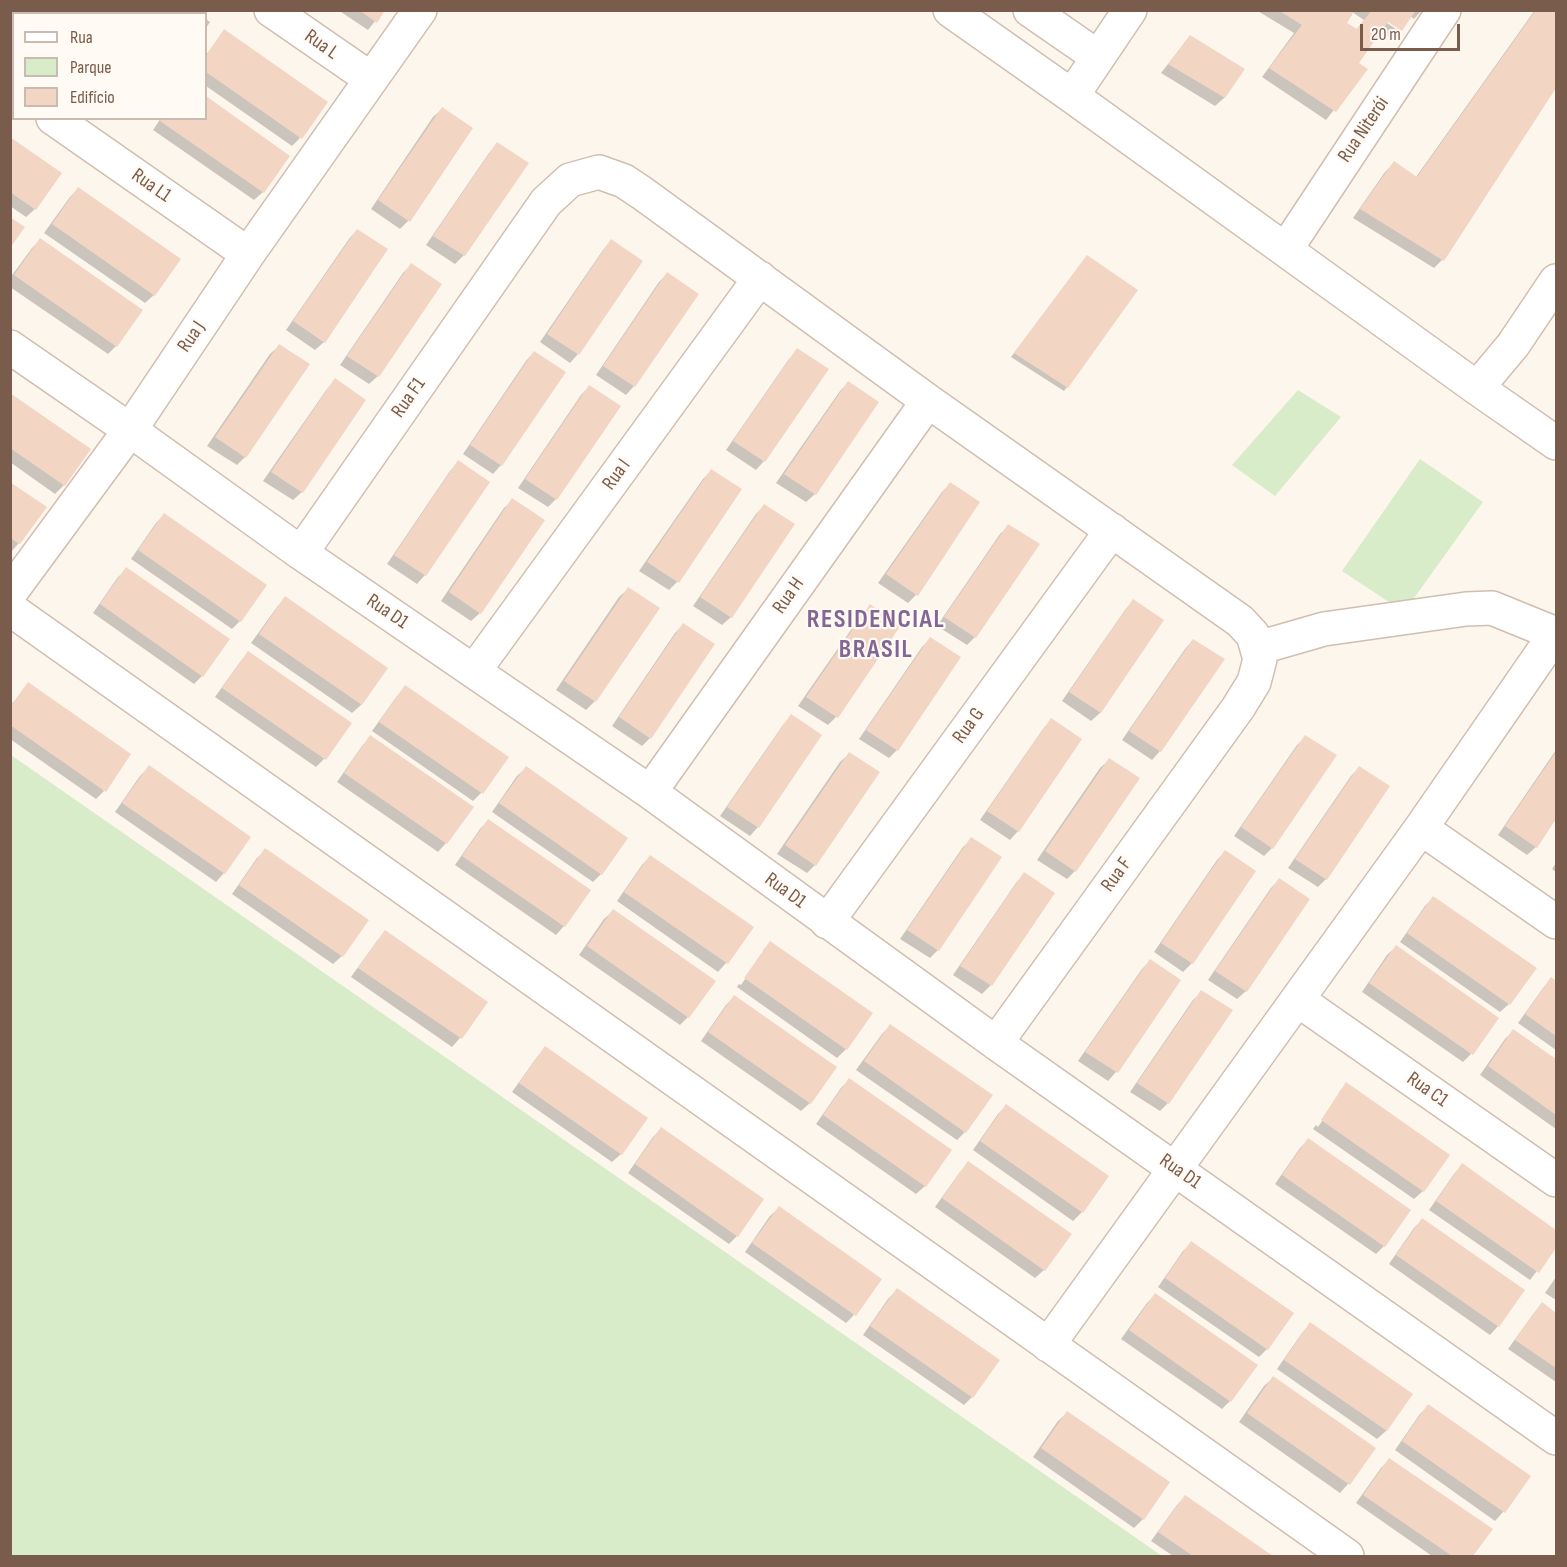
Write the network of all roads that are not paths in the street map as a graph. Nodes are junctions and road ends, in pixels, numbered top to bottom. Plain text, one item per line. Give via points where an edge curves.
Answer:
1 (271, 10) edge
2 (420, 10) edge
3 (950, 10) edge
4 (1030, 10) edge
5 (1130, 10) edge
6 (1443, 10) edge
7 (1098, 57) junction
8 (371, 79) junction
9 (1072, 96) junction
10 (56, 120) edge
11 (1286, 249) junction
12 (248, 254) junction
13 (760, 278) junction
14 (1557, 280) edge
15 (10, 346) edge
16 (1477, 388) junction
17 (928, 401) junction
18 (130, 430) junction
19 (1557, 443) edge
20 (1112, 530) junction
21 (301, 554) junction
22 (10, 592) edge
23 (10, 609) edge
24 (1556, 633) edge
25 (1258, 648) junction
26 (474, 672) junction
27 (650, 792) junction
28 (1421, 828) junction
29 (827, 922) junction
30 (1557, 922) edge
31 (1298, 1000) junction
32 (996, 1043) junction
33 (1175, 1169) junction
34 (1557, 1180) edge
35 (1048, 1345) junction
36 (1557, 1438) edge
37 (1347, 1557) edge

1 - 8 street, Rua L
2 - 8 street, Rua J
3 - 9 street
4 - 7 street
5 - 7 street
6 - 11 street, Rua Niterói
7 - 9 street
8 - 12 street, Rua J
9 - 11 street
10 - 12 street, Rua L1
11 - 16 street
12 - 18 street, Rua J
13 - 17 street, Rua F1
13 - 21 street, Rua F1 via 624,181 599,172 570,180 546,202
13 - 26 street, Rua I
14 - 16 street via 1513,345
15 - 18 street, Rua D1
16 - 19 street
17 - 20 street, Rua F1
17 - 27 street, Rua H
18 - 21 street, Rua D1
18 - 22 street, Rua J
20 - 25 street, Rua F1 via 1240,621 1253,635
20 - 29 street, Rua G
21 - 26 street, Rua D1
23 - 35 street
24 - 25 street via 1492,608 1467,609 1324,628
24 - 28 street
25 - 32 street, Rua F via 1259,669 1238,708
26 - 27 street, Rua D1
27 - 29 street, Rua D1
28 - 30 street
28 - 31 street
29 - 32 street, Rua D1
31 - 33 street
31 - 34 street, Rua C1
32 - 33 street, Rua D1
33 - 35 street
33 - 36 street, Rua D1
35 - 37 street

